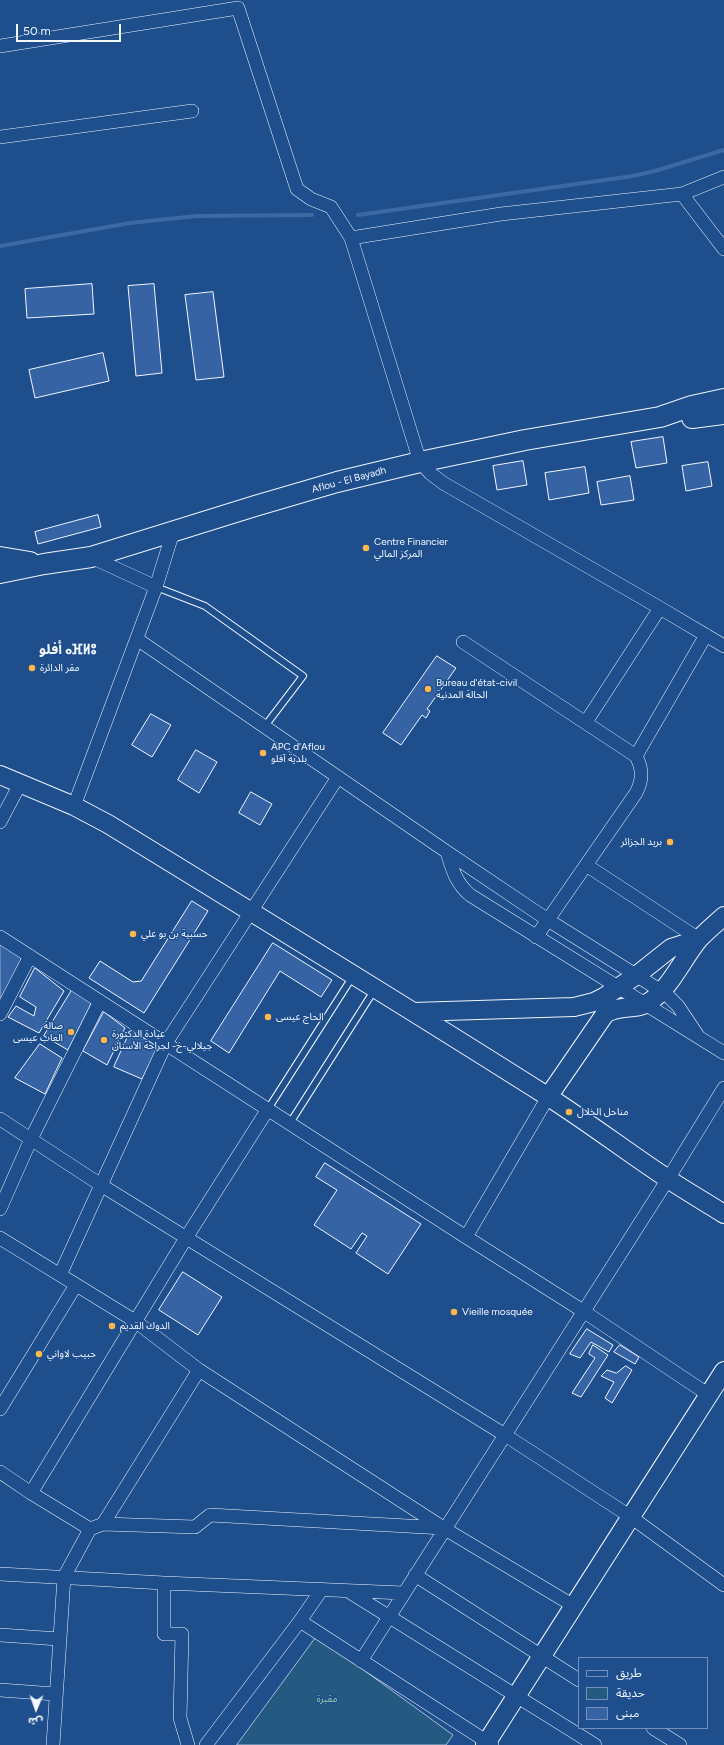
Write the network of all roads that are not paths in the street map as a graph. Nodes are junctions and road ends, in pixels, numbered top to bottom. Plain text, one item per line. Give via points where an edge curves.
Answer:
1 (0, 46) edge
2 (192, 111) dead end
3 (0, 137) edge
4 (724, 177) edge
5 (682, 194) junction
6 (351, 238) junction
7 (724, 249) edge
8 (724, 399) edge
9 (724, 414) edge
10 (660, 417) junction
11 (420, 462) junction
12 (173, 532) junction
13 (0, 557) edge
14 (91, 557) junction
15 (44, 564) junction
16 (0, 573) edge
17 (156, 587) junction
18 (660, 608) junction
19 (706, 635) junction
20 (137, 639) junction
21 (463, 642) dead end
22 (724, 646) edge
23 (586, 722) junction
24 (265, 726) junction
25 (636, 756) junction
26 (0, 775) edge
27 (338, 777) junction
28 (20, 784) junction
29 (74, 806) junction
30 (0, 822) edge
31 (447, 852) junction
32 (586, 865) junction
33 (252, 913) junction
34 (724, 916) edge
35 (548, 920) junction
36 (0, 937) edge
37 (536, 937) junction
38 (699, 939) junction
39 (30, 956) junction
40 (637, 975) junction
41 (353, 976) junction
42 (618, 988) junction
43 (376, 989) junction
44 (661, 991) junction
45 (100, 1001) junction
46 (646, 1004) junction
47 (465, 1010) junction
48 (413, 1012) junction
49 (0, 1014) edge
50 (698, 1036) junction
51 (455, 1040) junction
52 (166, 1043) junction
53 (724, 1053) edge
54 (724, 1088) edge
55 (548, 1097) junction
56 (268, 1109) junction
57 (0, 1119) edge
58 (290, 1123) junction
59 (31, 1139) junction
60 (668, 1179) junction
61 (101, 1185) junction
62 (0, 1210) edge
63 (724, 1214) edge
64 (466, 1237) junction
65 (0, 1238) edge
66 (186, 1238) junction
67 (60, 1275) junction
68 (76, 1285) junction
69 (583, 1311) junction
70 (135, 1320) junction
71 (199, 1370) junction
72 (724, 1372) edge
73 (709, 1395) junction
74 (0, 1409) edge
75 (504, 1435) junction
76 (0, 1472) edge
77 (30, 1493) junction
78 (630, 1518) junction
79 (102, 1524) junction
80 (445, 1528) junction
81 (90, 1529) junction
82 (0, 1574) edge
83 (416, 1576) junction
84 (64, 1577) junction
85 (164, 1583) junction
86 (724, 1585) edge
87 (322, 1590) junction
88 (348, 1591) junction
89 (404, 1593) junction
90 (574, 1606) junction
91 (389, 1617) junction
92 (300, 1621) junction
93 (0, 1635) edge
94 (59, 1639) junction
95 (542, 1656) junction
96 (361, 1660) junction
97 (578, 1679) edge
98 (0, 1690) edge
99 (56, 1694) junction
100 (517, 1696) junction
101 (654, 1729) edge
102 (488, 1744) edge
103 (677, 1744) edge
104 (53, 1745) edge
105 (188, 1745) edge
106 (206, 1745) edge
107 (595, 1745) edge

1 - 6 street via 238,8 297,189 311,199 331,207
2 - 3 street
4 - 5 street
5 - 6 street via 501,214
5 - 7 street
6 - 11 street
8 - 10 main road, Aflou - El Bayadh
9 - 10 main road, Aflou - El Bayadh via 687,418
10 - 11 main road, Aflou - El Bayadh via 518,441
11 - 12 main road, Aflou - El Bayadh via 330,484
11 - 18 street via 443,483
12 - 14 main road, Aflou - El Bayadh
12 - 17 street
13 - 15 main road, Aflou - El Bayadh
14 - 15 main road, Aflou - El Bayadh
14 - 17 street
15 - 16 main road, Aflou - El Bayadh
17 - 20 street
17 - 24 lane via 205,606 303,676
18 - 19 street
18 - 23 street
19 - 22 street
19 - 25 street
20 - 24 street
20 - 29 street
21 - 23 street
23 - 25 street
24 - 27 street
25 - 32 street via 642,771 640,786
26 - 28 street
27 - 31 street
27 - 33 street
28 - 29 street
28 - 30 street
29 - 33 street via 108,824
31 - 35 street
31 - 37 street via 454,875 465,891
32 - 35 street
32 - 38 street
33 - 41 street
33 - 52 street
34 - 38 street
35 - 37 street
35 - 40 street
36 - 39 street
37 - 42 street
38 - 40 street via 671,948
38 - 44 street
39 - 45 street
39 - 49 street
40 - 42 street
40 - 44 street
41 - 43 street
41 - 56 lane
42 - 46 street
42 - 47 street via 594,1002 574,1007
43 - 48 street
43 - 58 lane
44 - 46 street
44 - 50 street via 674,1002
45 - 52 street
45 - 59 street
46 - 50 street
46 - 55 street via 618,1008 605,1014
47 - 48 street
47 - 51 street via 458,1023
48 - 51 street
50 - 53 street
51 - 55 street
52 - 56 street
52 - 61 street
54 - 60 street
55 - 60 street
55 - 64 street
56 - 58 street
56 - 66 street
57 - 59 street
58 - 64 street
59 - 61 street
59 - 62 street
60 - 63 street
60 - 69 street
61 - 66 street
61 - 67 street
64 - 69 street
65 - 67 street
66 - 70 street
66 - 75 street
67 - 68 street
68 - 70 street
68 - 74 street
69 - 73 street
69 - 75 street
70 - 71 street
70 - 77 street
71 - 79 street
71 - 80 street
72 - 73 street
73 - 78 street
75 - 78 street
75 - 80 street
76 - 77 street
77 - 81 street
78 - 86 street
78 - 90 street
79 - 80 street via 195,1526 210,1515
79 - 81 street
80 - 83 street
80 - 90 street
81 - 84 street
82 - 84 street
83 - 89 street
83 - 95 street
84 - 85 street
84 - 94 street
85 - 87 street
85 - 105 street via 164,1634 182,1634 180,1718
87 - 88 street
87 - 92 street
88 - 89 street
88 - 91 street
89 - 91 street
90 - 95 street
91 - 96 street
91 - 100 street
92 - 96 street
92 - 106 street
93 - 94 street
94 - 99 street
95 - 97 street
95 - 100 street
96 - 102 street
98 - 99 street
99 - 104 street
100 - 102 street
100 - 107 street
101 - 103 street

